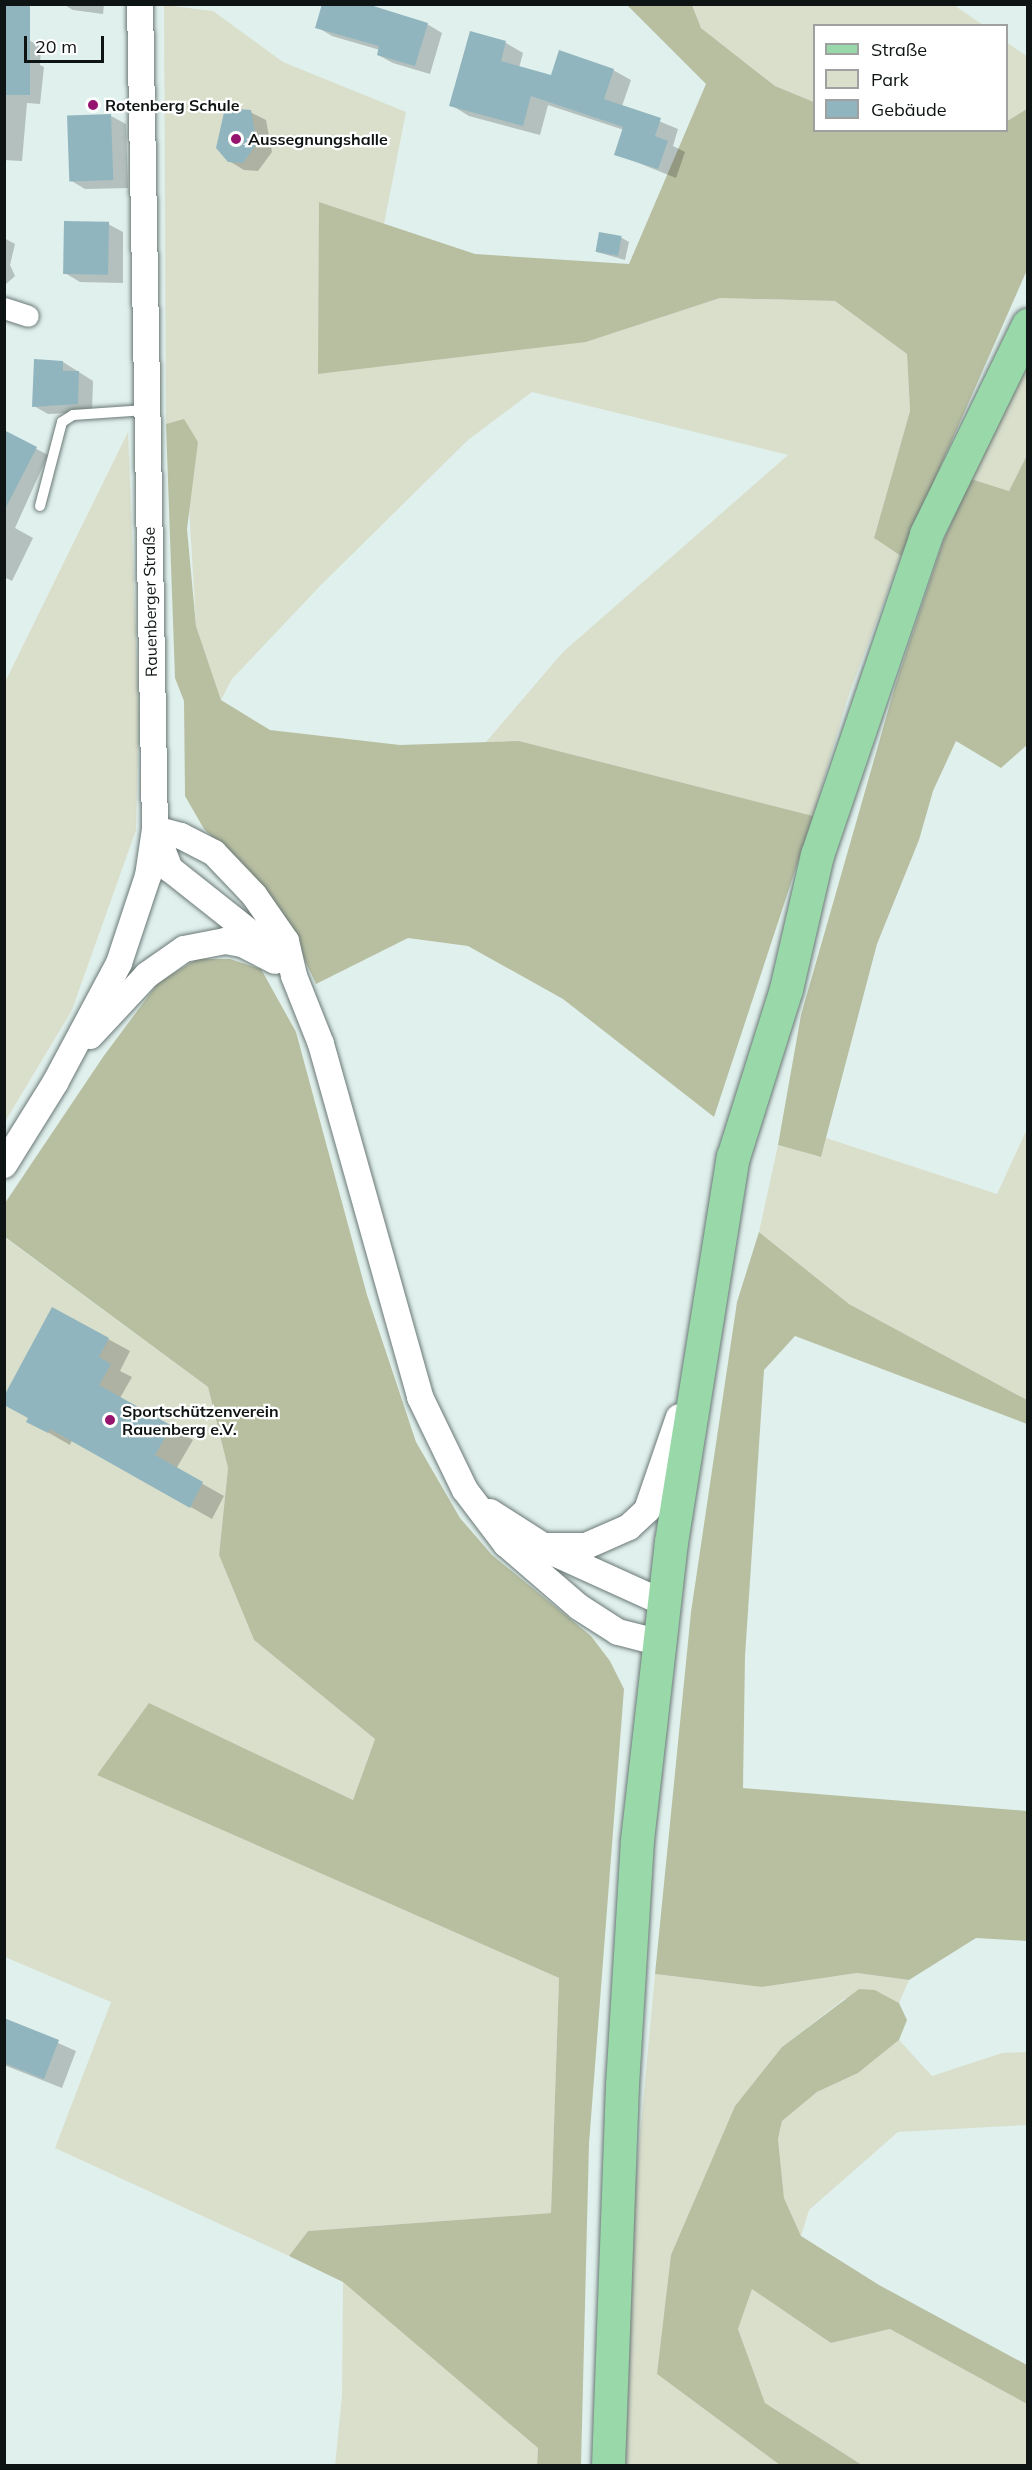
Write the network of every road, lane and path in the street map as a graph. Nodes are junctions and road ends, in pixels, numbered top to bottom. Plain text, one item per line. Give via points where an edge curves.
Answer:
1 (140, 4) edge
2 (4, 309) edge
3 (28, 316) dead end
4 (1028, 325) edge
5 (146, 410) junction
6 (40, 506) dead end
7 (155, 829) junction
8 (285, 969) junction
9 (68, 1061) junction
10 (4, 1164) edge
11 (699, 1377) junction
12 (465, 1490) junction
13 (543, 1546) junction
14 (666, 1604) junction
15 (661, 1643) junction
16 (608, 2466) edge

1 - 5 street, Rauenberger Straße
2 - 3 street
4 - 11 main road via 926,534 817,855 786,990 733,1157
5 - 6 lane via 73,415 62,422
5 - 7 street, Rauenberger Straße
7 - 8 street via 170,869 252,934
7 - 8 street via 194,843 234,871 286,941
7 - 9 street, Rauenberger Straße via 148,876 119,963
8 - 9 street via 242,944 225,941 184,949 147,975
8 - 12 street via 321,1044 420,1397
9 - 10 street, Rauenberger Straße
11 - 13 street via 687,1392 647,1510 629,1527 586,1546
11 - 14 main road via 671,1542
12 - 13 street via 489,1511
12 - 15 street via 506,1544 579,1607 618,1632
13 - 14 street
14 - 15 main road
15 - 16 main road via 632,1906

